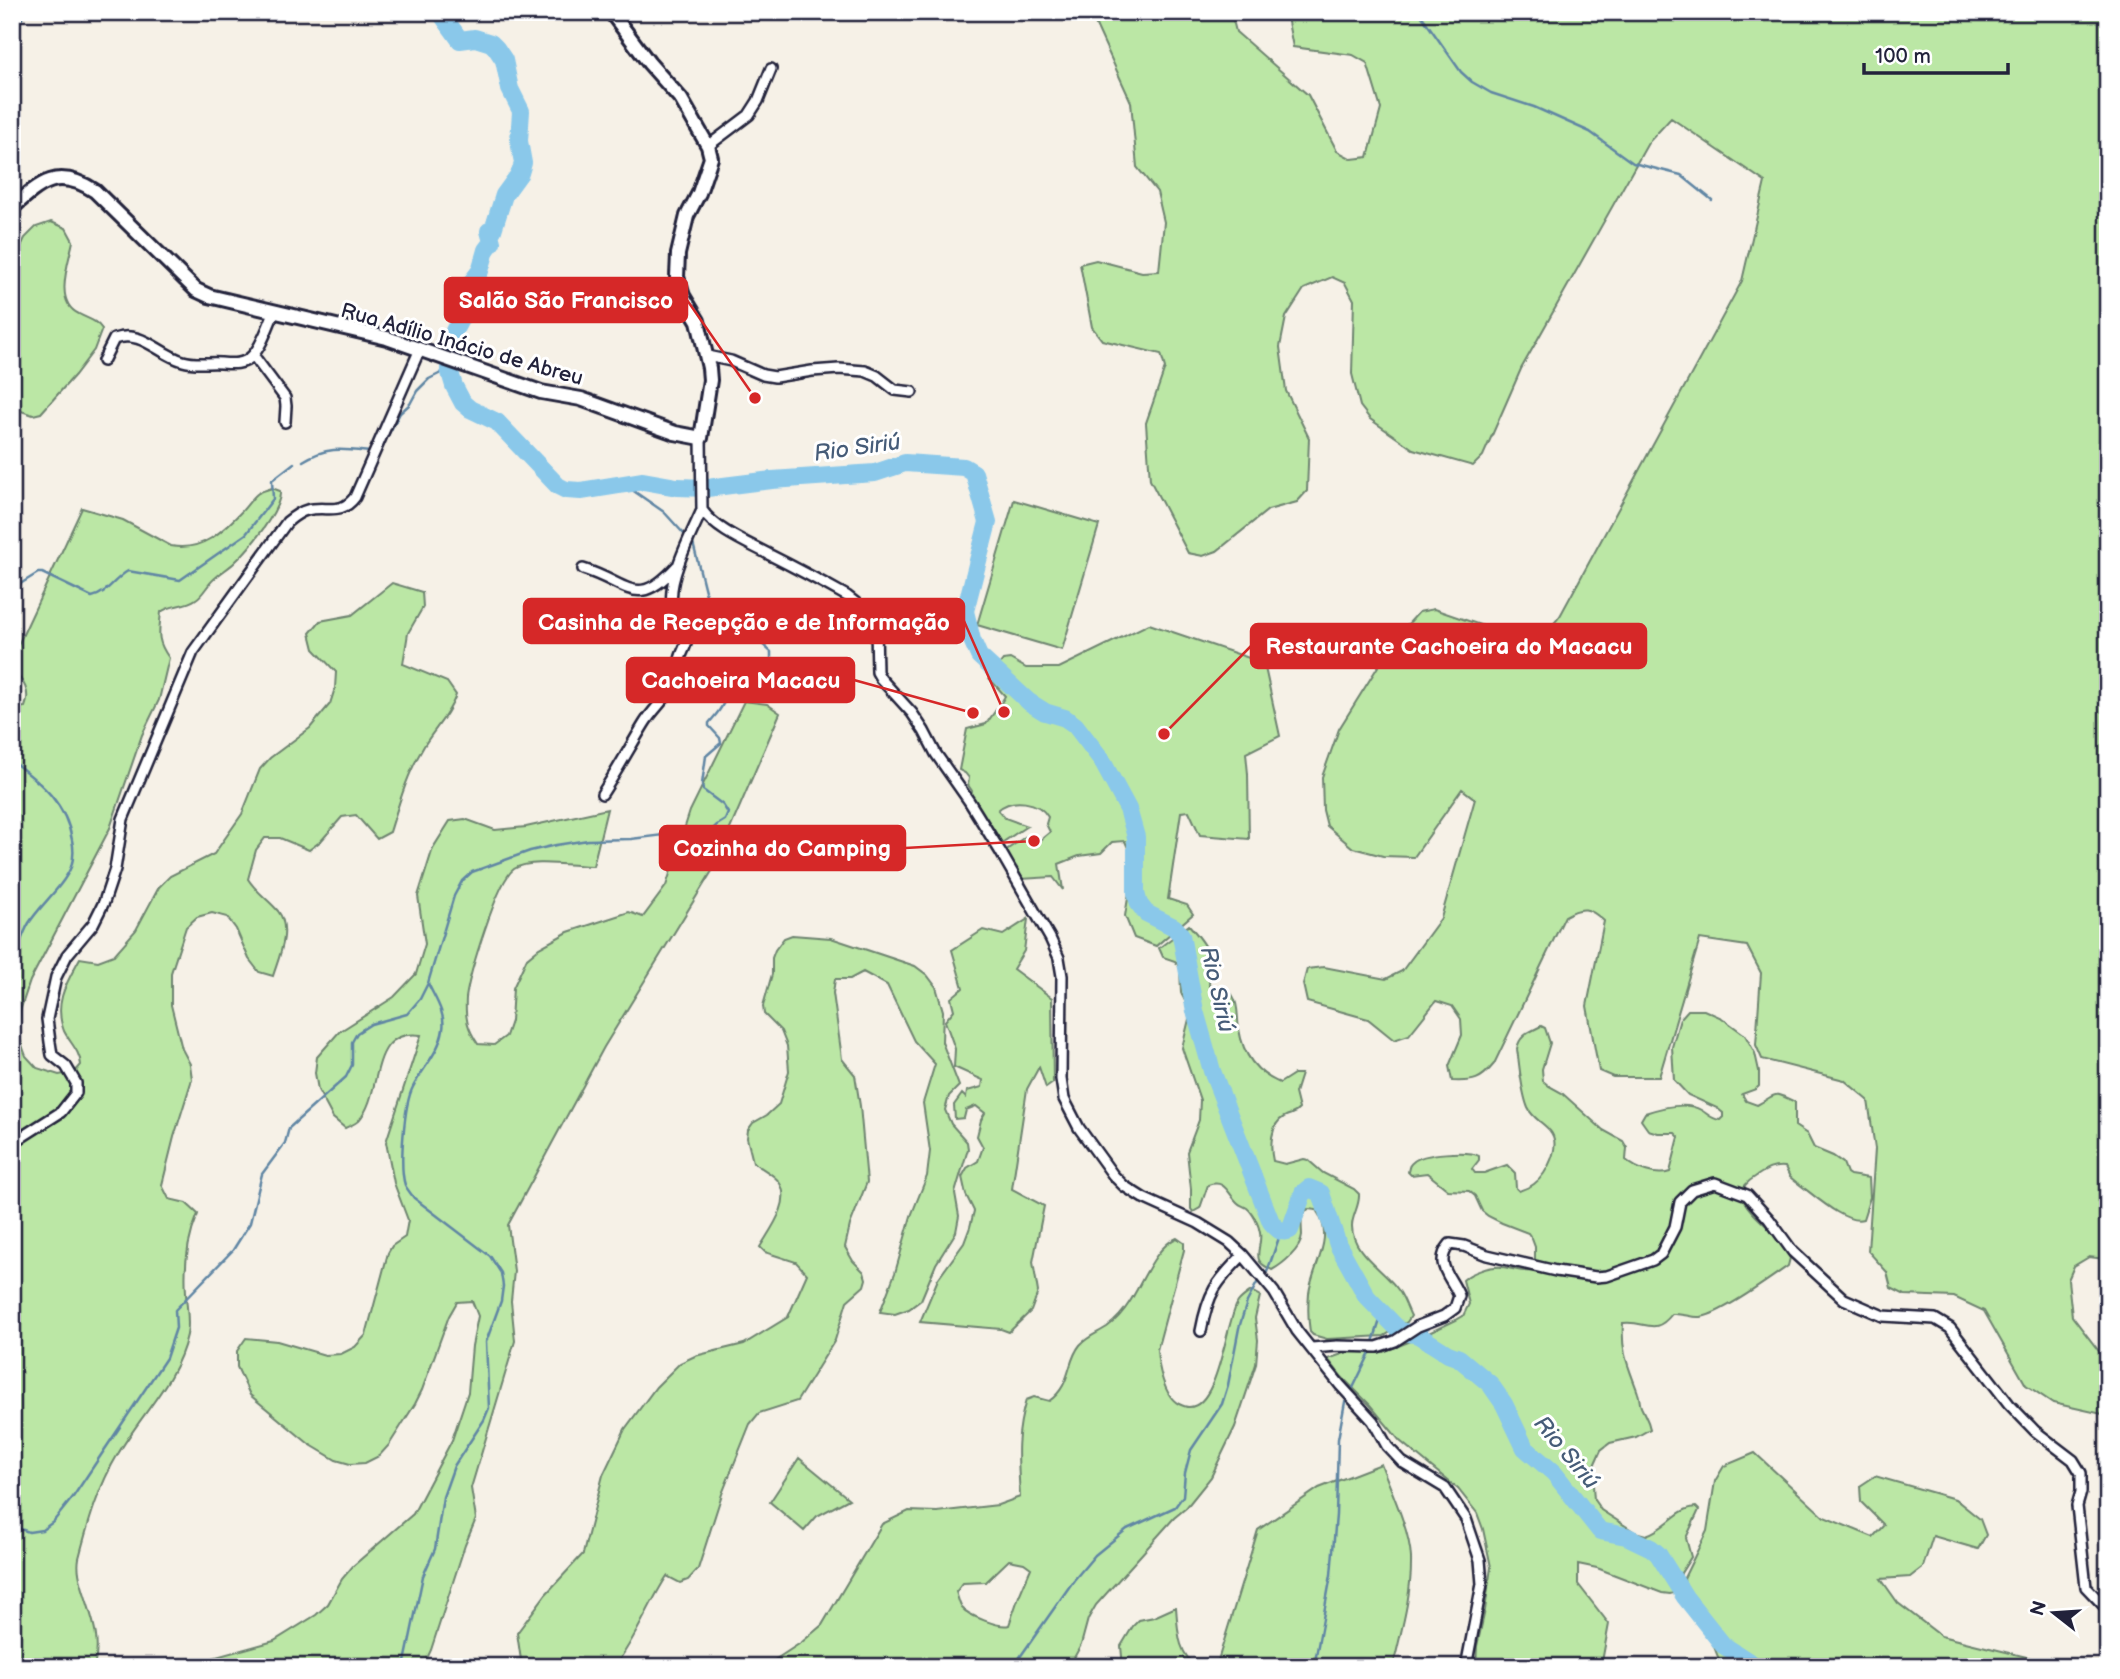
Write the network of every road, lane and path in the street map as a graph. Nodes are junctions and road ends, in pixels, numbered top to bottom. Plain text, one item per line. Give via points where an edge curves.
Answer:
1 (611, 12) edge
2 (771, 69) dead end
3 (708, 146) junction
4 (12, 208) edge
5 (274, 313) junction
6 (420, 349) junction
7 (253, 355) junction
8 (707, 356) junction
9 (103, 361) dead end
10 (912, 391) dead end
11 (285, 422) dead end
12 (701, 439) junction
13 (702, 510) junction
14 (678, 565) junction
15 (583, 569) dead end
16 (602, 793) dead end
17 (12, 1140) edge
18 (1243, 1255) junction
19 (1201, 1331) dead end
20 (1312, 1349) junction
21 (2108, 1610) edge
22 (1466, 1667) edge

1 - 3 street via 681,99
2 - 3 street via 749,115
3 - 8 street via 711,158 687,216 677,277 698,321
4 - 5 street, Rua Adílio Inácio de Abreu via 42,183 62,179 83,184 196,290
5 - 6 street, Rua Adílio Inácio de Abreu
5 - 7 street
6 - 12 street, Rua Adílio Inácio de Abreu via 541,393 581,400
6 - 17 street via 355,497 341,508 306,510 287,522 193,652 123,819 104,902 56,977 47,1019 52,1055 66,1066 76,1093 61,1112
7 - 9 street via 240,363 193,364 126,335 114,339
7 - 11 street via 285,398
8 - 10 street via 775,377 839,369 864,371 895,390
8 - 12 street via 710,380
12 - 13 street
13 - 14 street
13 - 18 street via 718,526 847,596 870,618 876,629 881,680 924,730 1000,851 1059,958 1061,1079 1063,1099 1072,1118 1124,1186 1198,1223
14 - 15 street via 662,582 639,592
14 - 16 street via 672,600 689,632 678,674
18 - 19 street via 1212,1290
18 - 20 street
20 - 21 street via 1377,1347 1455,1308 1459,1296 1441,1260 1450,1244 1556,1271 1607,1276 1661,1254 1675,1227 1680,1202 1692,1190 1715,1183 1732,1188 1747,1195 1793,1252 1844,1299 1883,1316 1935,1319 1950,1328 2009,1404 2073,1460 2081,1473 2077,1506 2086,1587
20 - 22 street via 1373,1421 1387,1446 1445,1488 1466,1520 1480,1560 1482,1584

